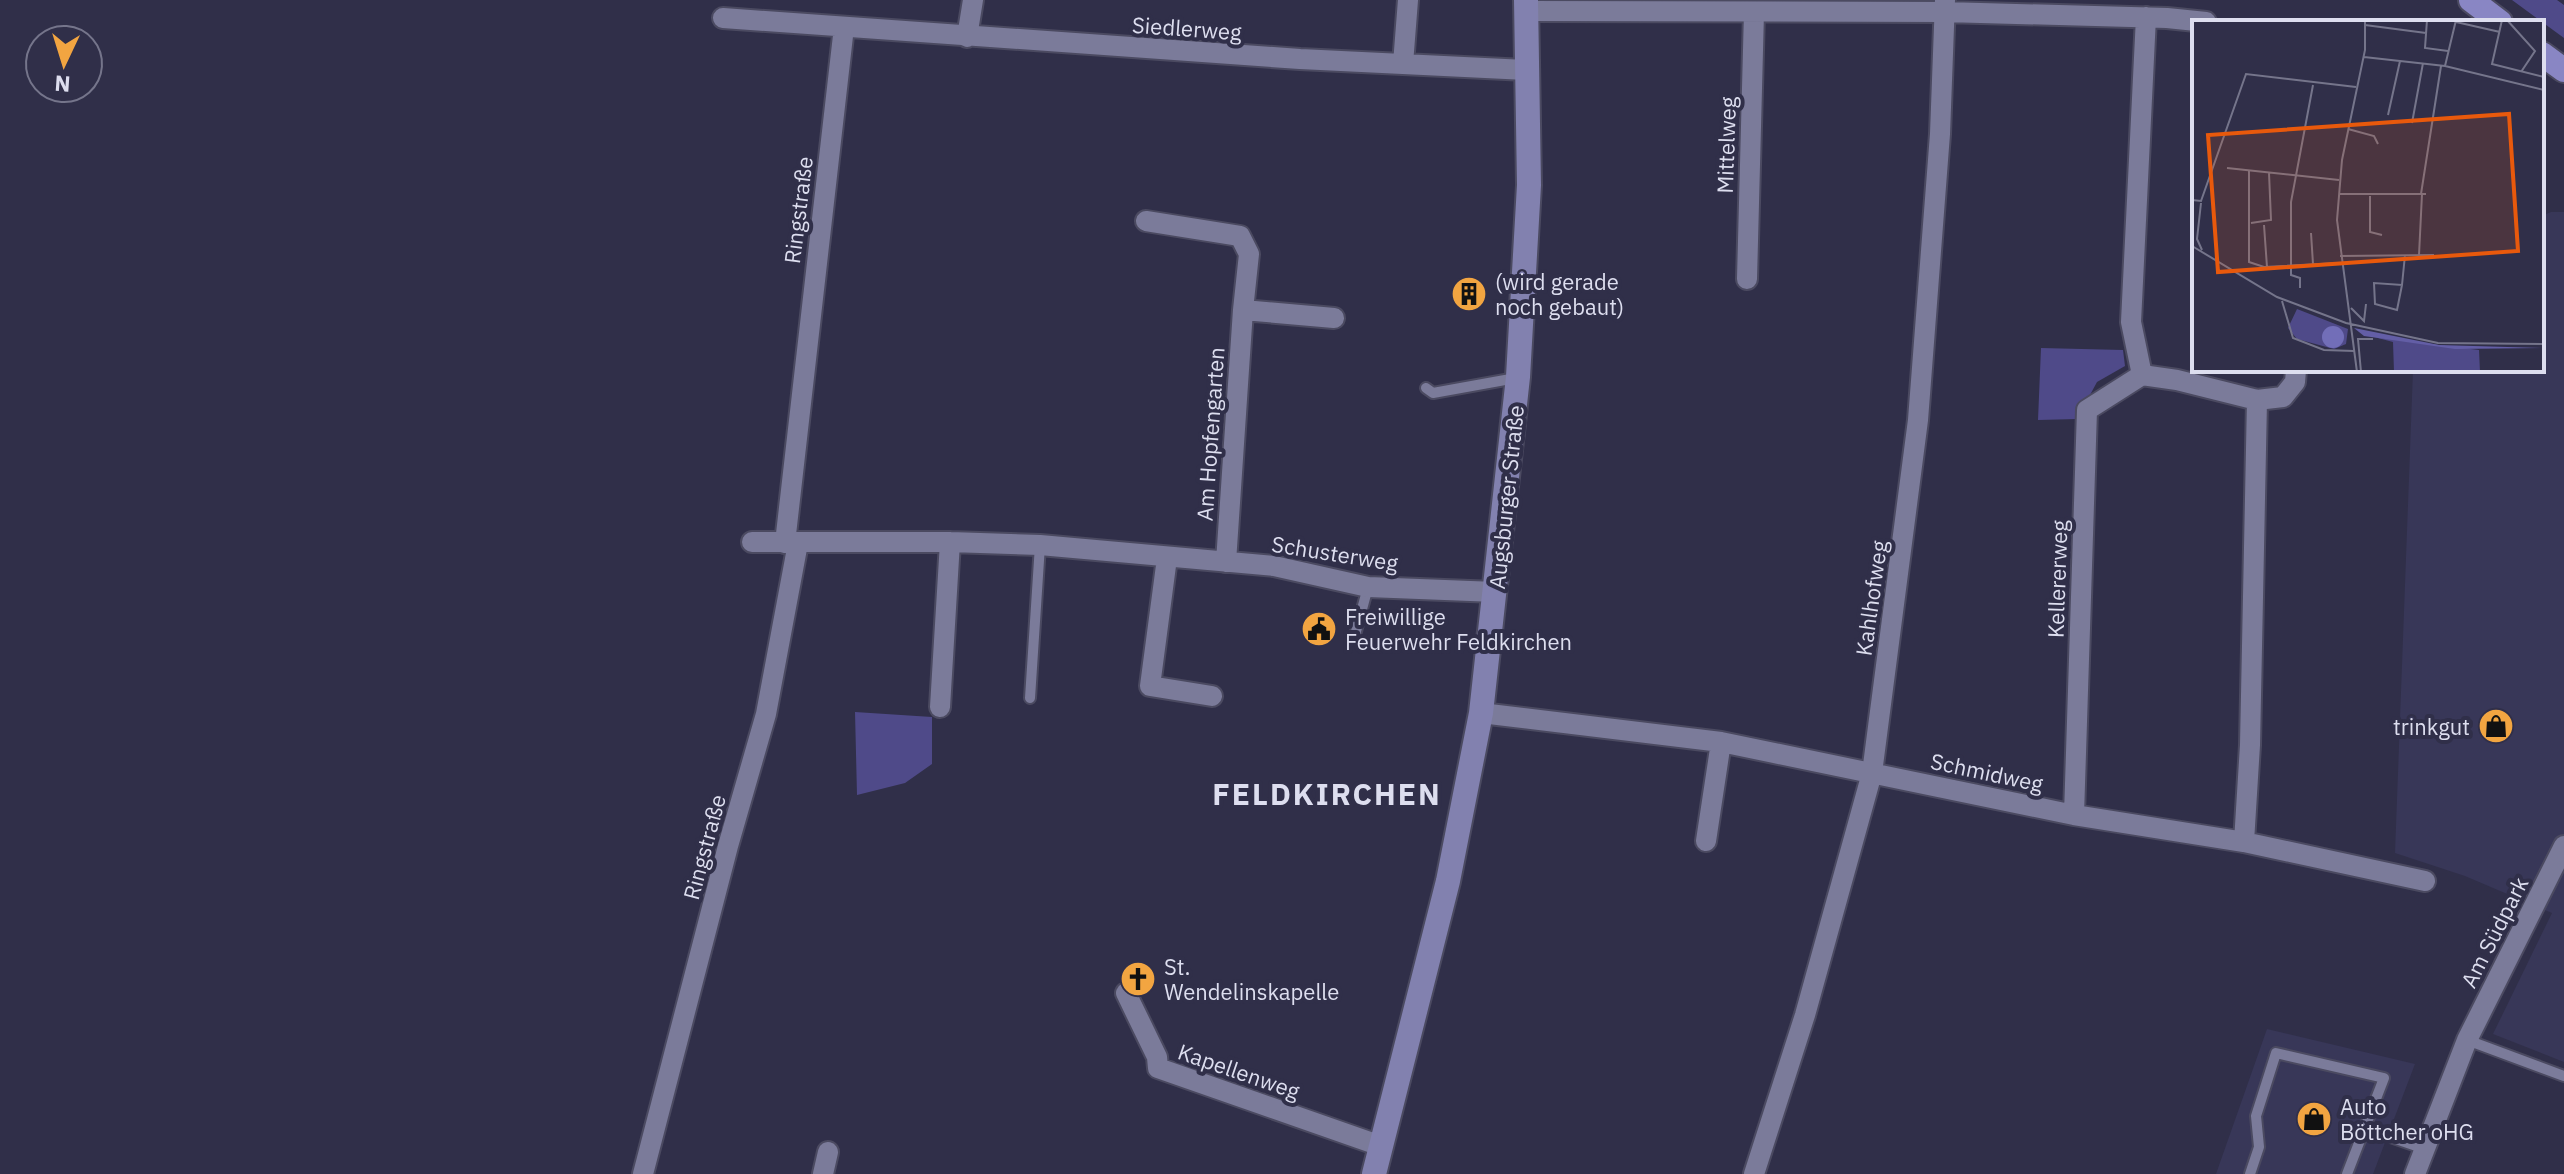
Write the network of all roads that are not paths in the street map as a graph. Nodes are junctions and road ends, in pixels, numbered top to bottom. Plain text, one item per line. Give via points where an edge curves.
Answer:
1 (973, 0) edge
2 (1408, 0) edge
3 (2471, 0) edge
4 (1526, 6) edge
5 (1702, 6) edge
6 (1945, 6) edge
7 (1754, 12) junction
8 (2146, 17) junction
9 (723, 18) dead end
10 (2497, 20) edge
11 (2192, 21) edge
12 (844, 27) junction
13 (967, 37) junction
14 (2544, 55) edge
15 (1403, 64) junction
16 (1527, 70) junction
17 (2564, 70) edge
18 (1146, 221) dead end
19 (1747, 279) dead end
20 (1243, 310) junction
21 (1334, 318) dead end
22 (2296, 372) edge
23 (2142, 375) junction
24 (1518, 377) junction
25 (1426, 388) dead end
26 (2257, 400) junction
27 (752, 542) dead end
28 (950, 542) junction
29 (792, 543) junction
30 (1040, 545) junction
31 (1167, 558) junction
32 (1226, 562) junction
33 (1368, 587) junction
34 (1496, 592) junction
35 (1355, 635) dead end
36 (1212, 696) dead end
37 (1030, 698) dead end
38 (940, 707) dead end
39 (1481, 713) junction
40 (1721, 742) junction
41 (1872, 773) junction
42 (2074, 815) junction
43 (1706, 841) dead end
44 (2244, 842) junction
45 (2564, 846) edge
46 (2425, 881) dead end
47 (1126, 993) dead end
48 (2467, 1040) junction
49 (2564, 1076) edge
50 (2364, 1128) junction
51 (1381, 1146) junction
52 (2425, 1149) junction
53 (828, 1152) dead end
54 (643, 1174) edge
55 (823, 1174) edge
56 (1374, 1174) edge
57 (1754, 1174) edge
58 (2250, 1174) edge
59 (2347, 1174) edge
60 (2415, 1174) edge

1 - 13 street
2 - 15 street
3 - 10 main road
4 - 5 street
4 - 16 main road, Augsburger Straße
5 - 7 street
6 - 7 street
6 - 8 street
6 - 41 street, Kahlhofweg via 1918,420
7 - 19 street, Mittelweg
8 - 11 street
8 - 23 street via 2131,322
9 - 12 street, Siedlerweg
12 - 13 street, Siedlerweg
12 - 29 street, Ringstraße
13 - 15 street, Siedlerweg
14 - 17 main road
15 - 16 street, Siedlerweg
16 - 24 main road, Augsburger Straße via 1529,185
18 - 20 street, Am Hopfengarten via 1240,236 1249,254
20 - 21 street
20 - 32 street, Am Hopfengarten
22 - 26 street via 2283,397
23 - 26 street
23 - 42 street, Kellererweg via 2087,410
24 - 25 lane via 1433,393
24 - 34 main road, Augsburger Straße
26 - 44 street
27 - 29 street
28 - 29 street, Schusterweg
28 - 30 street, Schusterweg
28 - 38 street
29 - 54 street, Ringstraße via 766,714
30 - 31 street, Schusterweg
30 - 37 lane
31 - 32 street, Schusterweg
31 - 36 street via 1150,686
32 - 33 street, Schusterweg via 1274,566
33 - 34 street, Schusterweg
33 - 35 lane
34 - 39 main road, Augsburger Straße
39 - 40 street, Schmidweg
39 - 51 main road, Augsburger Straße via 1448,881
40 - 41 street, Schmidweg
40 - 43 street
41 - 42 street, Schmidweg
41 - 57 street, Kahlhofweg via 1805,1015
42 - 44 street, Schmidweg
44 - 46 street, Schmidweg
45 - 48 street, Am Südpark
47 - 51 street, Kapellenweg via 1158,1068
48 - 49 lane
48 - 52 street, Am Südpark
50 - 52 lane
50 - 58 lane via 2384,1078 2276,1053 2256,1116 2259,1147
50 - 59 lane
51 - 56 main road, Augsburger Straße
52 - 60 street, Am Südpark
53 - 55 street

